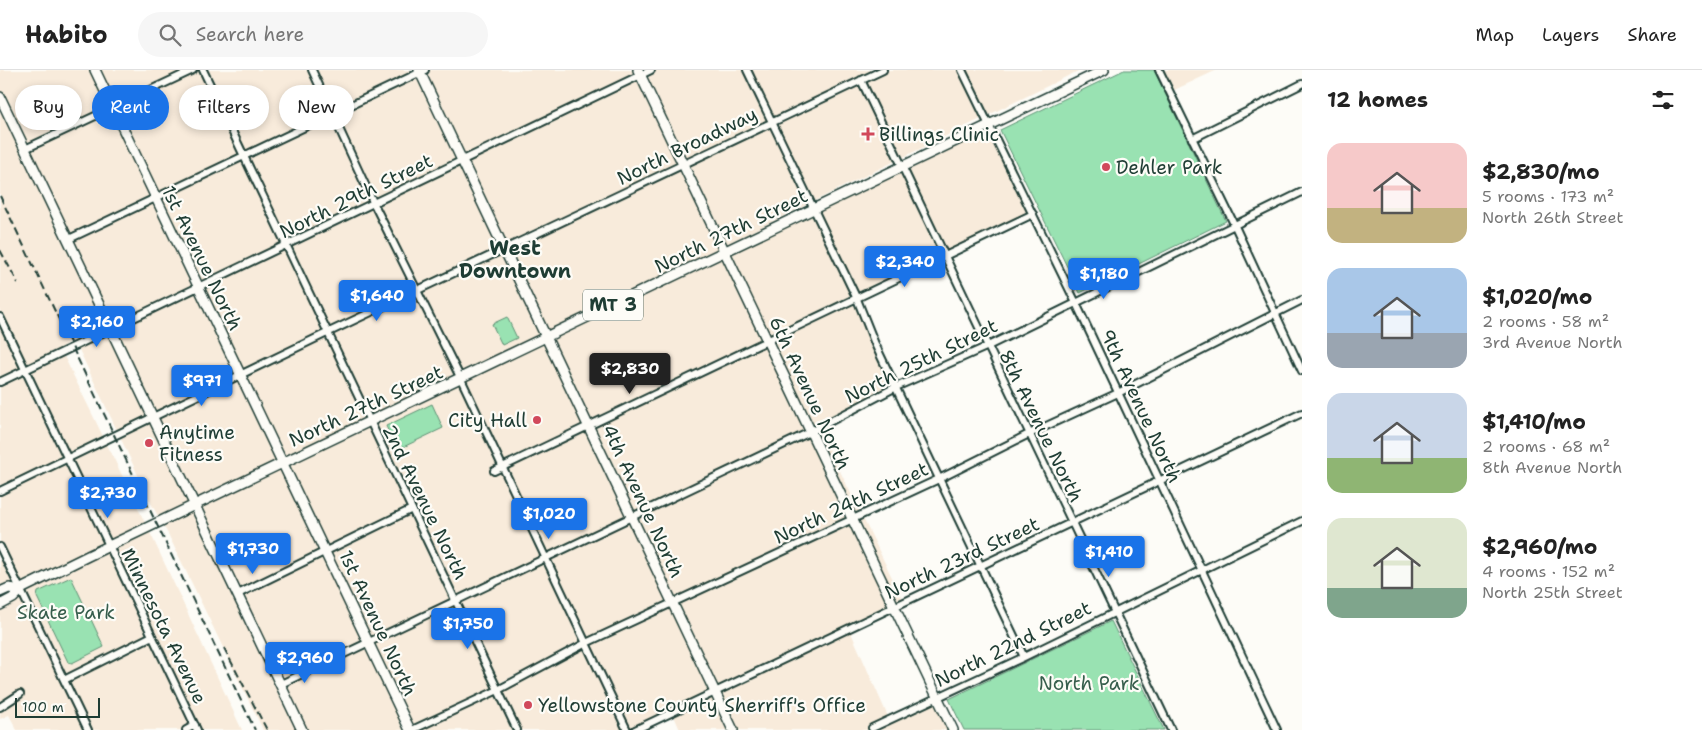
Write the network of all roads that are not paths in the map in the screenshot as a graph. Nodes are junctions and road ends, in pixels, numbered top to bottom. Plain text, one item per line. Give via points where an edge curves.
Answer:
1 (95, 70) edge
2 (193, 70) edge
3 (203, 70) edge
4 (312, 70) edge
5 (651, 70) edge
6 (746, 70) edge
7 (883, 70) edge
8 (962, 70) edge
9 (1104, 70) edge
10 (1159, 70) edge
11 (421, 71) edge
12 (639, 73) edge
13 (861, 80) junction
14 (1302, 84) edge
15 (102, 85) edge
16 (161, 85) edge
17 (319, 85) edge
18 (0, 97) edge
19 (354, 103) edge
20 (92, 118) edge
21 (771, 122) junction
22 (989, 125) junction
23 (124, 130) edge
24 (298, 130) edge
25 (339, 130) edge
26 (1192, 139) junction
27 (25, 149) junction
28 (244, 156) junction
29 (462, 161) junction
30 (683, 163) junction
31 (902, 166) junction
32 (1302, 192) edge
33 (156, 198) junction
34 (374, 204) junction
35 (813, 210) junction
36 (1033, 214) junction
37 (1234, 224) junction
38 (69, 240) junction
39 (287, 246) junction
40 (505, 251) junction
41 (726, 252) junction
42 (944, 257) junction
43 (199, 288) junction
44 (417, 292) junction
45 (857, 299) junction
46 (1302, 300) edge
47 (1075, 302) junction
48 (1274, 313) junction
49 (0, 317) edge
50 (112, 330) junction
51 (329, 332) junction
52 (546, 338) junction
53 (767, 342) junction
54 (986, 347) junction
55 (25, 370) junction
56 (1302, 371) edge
57 (241, 375) junction
58 (461, 379) junction
59 (0, 382) edge
60 (896, 387) junction
61 (1118, 393) junction
62 (1302, 413) edge
63 (153, 417) junction
64 (370, 422) junction
65 (589, 425) junction
66 (810, 432) junction
67 (1029, 434) junction
68 (67, 459) junction
69 (283, 463) junction
70 (502, 466) junction
71 (494, 471) dead end
72 (941, 478) junction
73 (1160, 480) junction
74 (0, 491) edge
75 (194, 506) junction
76 (412, 509) junction
77 (632, 516) junction
78 (852, 519) junction
79 (1302, 521) edge
80 (1070, 523) junction
81 (109, 546) junction
82 (0, 547) edge
83 (326, 552) junction
84 (546, 558) junction
85 (982, 565) junction
86 (1202, 569) junction
87 (21, 590) junction
88 (0, 592) edge
89 (238, 594) junction
90 (457, 601) junction
91 (673, 603) junction
92 (0, 605) edge
93 (893, 607) junction
94 (1113, 612) junction
95 (152, 636) junction
96 (369, 642) junction
97 (586, 643) junction
98 (1024, 657) junction
99 (64, 680) junction
100 (281, 684) junction
101 (498, 690) junction
102 (715, 692) junction
103 (20, 694) dead end
104 (937, 698) junction
105 (0, 708) edge
106 (196, 728) edge
107 (872, 728) dead end
108 (88, 730) edge
109 (186, 730) edge
110 (302, 730) edge
111 (411, 730) edge
112 (517, 730) edge
113 (627, 730) edge
114 (635, 730) edge
115 (733, 730) edge
116 (953, 730) edge
117 (1171, 730) edge
118 (1277, 730) edge

1 - 15 main road, 1st Avenue North
2 - 16 street
3 - 28 street, 2nd Avenue North
4 - 17 street
5 - 12 street, North 29th Street
6 - 21 street
7 - 13 street, North Broadway
8 - 22 street, 9th Avenue North
9 - 22 main road, North 27th Street / MT 3
10 - 26 street
11 - 19 street
11 - 29 main road, 4th Avenue North
12 - 29 street, North 29th Street
12 - 30 main road, 6th Avenue North
13 - 21 street, North Broadway
13 - 31 street, 8th Avenue North
14 - 26 street
18 - 27 main road
20 - 27 street
21 - 30 street, North Broadway
21 - 35 street
22 - 31 main road, North 27th Street / MT 3
22 - 36 street, 9th Avenue North
23 - 33 main road, 1st Avenue North
24 - 28 street
25 - 34 street
26 - 37 street
27 - 38 main road
28 - 33 street
28 - 39 street, 2nd Avenue North
29 - 34 street, North 29th Street
29 - 40 main road, 4th Avenue North
30 - 40 street, North Broadway
30 - 41 main road, 6th Avenue North
31 - 35 main road, North 27th Street / MT 3
31 - 42 street, 8th Avenue North
32 - 37 street, North 25th Street
33 - 38 street
33 - 43 main road, 1st Avenue North
34 - 39 street, North 29th Street
34 - 44 street
35 - 41 main road, North 27th Street / MT 3
35 - 45 street
36 - 42 street
36 - 47 street, 9th Avenue North
37 - 47 street, North 25th Street
37 - 48 street
38 - 50 main road
39 - 43 street, North 29th Street
39 - 51 street, 2nd Avenue North
40 - 44 street, North Broadway
40 - 52 main road, 4th Avenue North
41 - 52 main road, North 27th Street / MT 3
41 - 53 main road, 6th Avenue North
42 - 45 street
42 - 54 street, 8th Avenue North
43 - 50 street, North 29th Street
43 - 57 main road, 1st Avenue North
44 - 51 street, North Broadway
44 - 58 street
45 - 53 street
45 - 60 street
46 - 48 street, North 24th Street
47 - 54 street, North 25th Street
47 - 61 street, 9th Avenue North
48 - 56 street
48 - 61 street, North 24th Street
49 - 55 street, Minnesota Avenue
50 - 55 street, North 29th Street
50 - 63 main road
51 - 57 street, North Broadway
51 - 64 street, 2nd Avenue North
52 - 58 main road, North 27th Street / MT 3
52 - 65 main road, 4th Avenue North
53 - 65 street
53 - 66 main road, 6th Avenue North
54 - 60 street, North 25th Street
54 - 67 street, 8th Avenue North
55 - 59 street, North 29th Street
55 - 68 street, Minnesota Avenue
57 - 63 street, North Broadway
57 - 69 main road, 1st Avenue North
58 - 64 main road, North 27th Street / MT 3
58 - 70 street
60 - 66 street, North 25th Street
60 - 72 street
61 - 67 street, North 24th Street
61 - 73 street, 9th Avenue North
62 - 73 street, North 23rd Street
63 - 68 street, North Broadway
63 - 75 main road
64 - 69 main road, North 27th Street / MT 3
64 - 76 street, 2nd Avenue North
65 - 70 street
65 - 77 main road, 4th Avenue North
66 - 77 street, North 25th Street
66 - 78 main road, 6th Avenue North
67 - 72 street, North 24th Street
67 - 80 street, 8th Avenue North
68 - 74 street, North Broadway
68 - 81 street, Minnesota Avenue
69 - 75 main road, North 27th Street / MT 3
69 - 83 main road, 1st Avenue North
70 - 71 street
70 - 84 street
72 - 78 street, North 24th Street
72 - 85 street
73 - 80 street, North 23rd Street
73 - 86 street, 9th Avenue North
75 - 81 main road, North 27th Street / MT 3
75 - 89 main road
76 - 83 street
76 - 90 street, 2nd Avenue North
77 - 84 street, North 25th Street
77 - 91 main road, 4th Avenue North
78 - 91 street, North 24th Street
78 - 93 main road, 6th Avenue North
79 - 86 street, North 22nd Street
80 - 85 street, North 23rd Street
80 - 94 street, 8th Avenue North
81 - 87 main road, MT 3
81 - 95 street, Minnesota Avenue
82 - 87 street
83 - 89 street
83 - 96 main road, 1st Avenue North
84 - 90 street, North 25th Street
84 - 97 street
85 - 93 street, North 23rd Street
85 - 98 street
86 - 94 street, North 22nd Street
86 - 118 street, 9th Avenue North
87 - 88 main road, MT 3 via 9,588
87 - 92 main road
87 - 99 street
89 - 100 main road
90 - 96 street, North 25th Street
90 - 101 street, 2nd Avenue North
91 - 97 street, North 24th Street
91 - 102 main road, 4th Avenue North
93 - 102 street, North 23rd Street
93 - 104 main road, 6th Avenue North
94 - 98 street, North 22nd Street
94 - 117 street, 8th Avenue North
95 - 99 street
95 - 106 street, Minnesota Avenue
96 - 100 street, North 25th Street
96 - 111 main road, 1st Avenue North
97 - 101 street, North 24th Street
97 - 113 street
98 - 104 street, North 22nd Street
99 - 108 street
100 - 110 main road
101 - 111 street, North 24th Street
101 - 112 street, 2nd Avenue North
102 - 114 street, North 23rd Street
102 - 115 main road, 4th Avenue North
103 - 105 street
104 - 107 street, North 22nd Street
104 - 116 main road, 6th Avenue North
106 - 109 street

